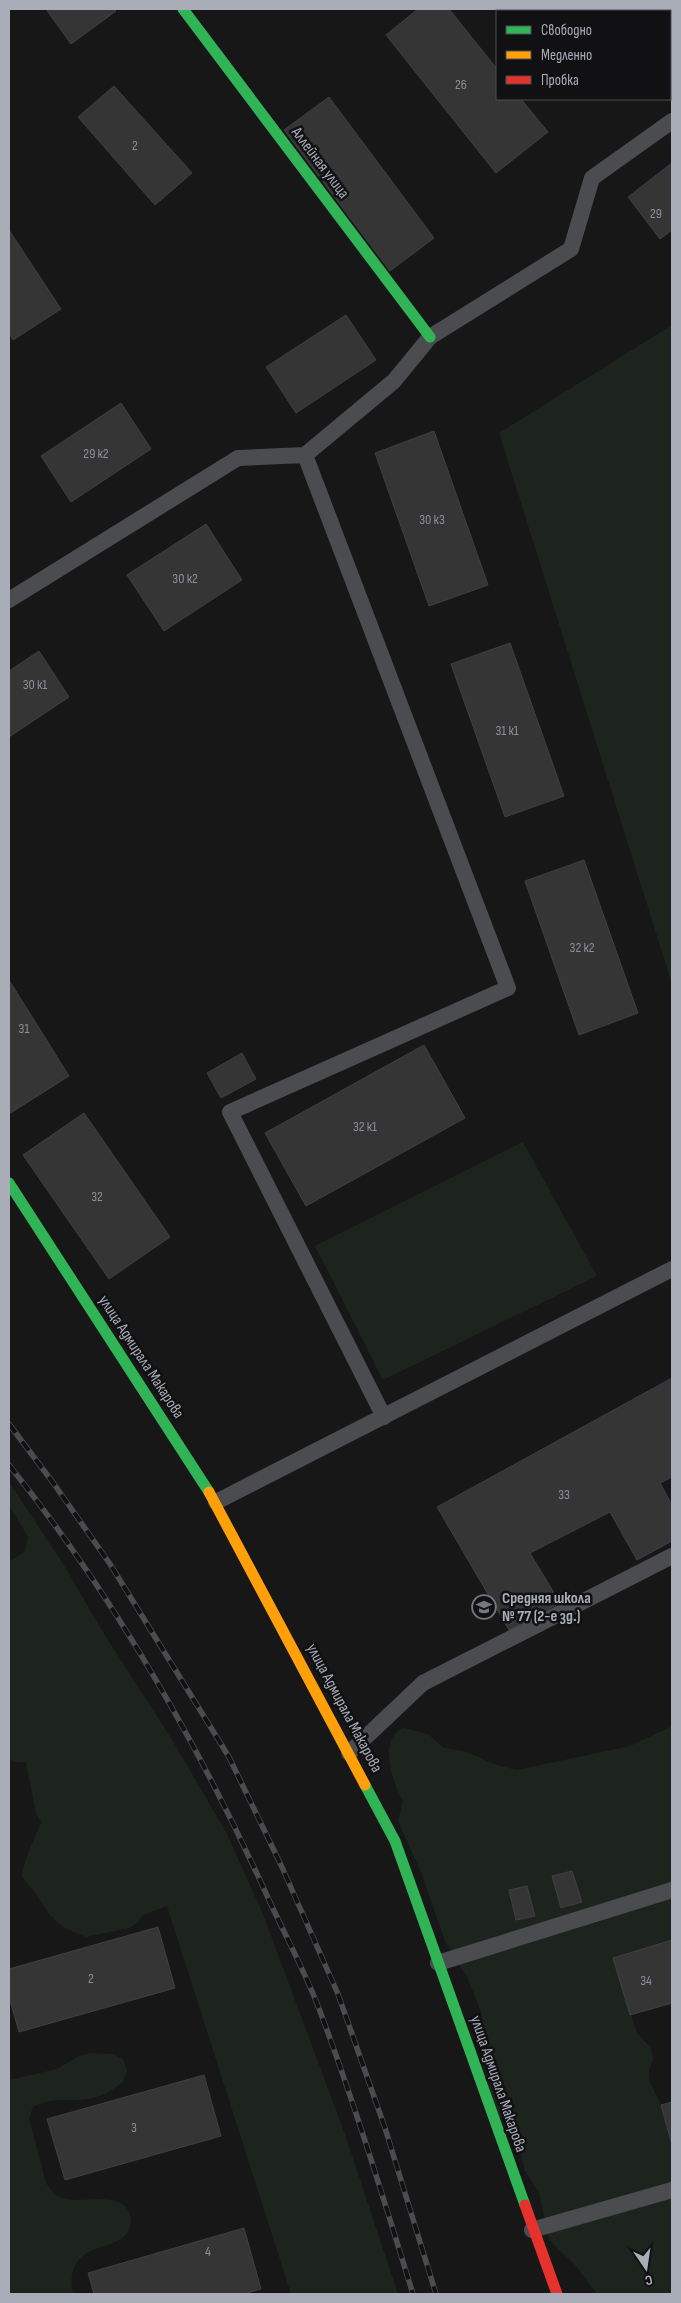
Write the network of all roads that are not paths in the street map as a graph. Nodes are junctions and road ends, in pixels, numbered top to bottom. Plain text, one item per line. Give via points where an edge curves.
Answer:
1 (183, 9) edge
2 (672, 121) edge
3 (430, 337) junction
4 (305, 455) junction
5 (9, 600) edge
6 (9, 1183) edge
7 (672, 1269) edge
8 (384, 1417) junction
9 (216, 1502) junction
10 (672, 1556) edge
11 (349, 1753) junction
12 (672, 1890) edge
13 (438, 1962) junction
14 (672, 2190) edge
15 (532, 2230) junction
16 (557, 2294) edge

1 - 3 street, Аллейная улица
2 - 3 lane via 592,178 570,249
3 - 4 lane via 394,382
4 - 5 lane via 238,458
4 - 8 lane via 508,988 230,1112
6 - 9 street, улица Адмирала Макарова
7 - 8 lane
8 - 9 lane
9 - 11 street, улица Адмирала Макарова
10 - 11 lane via 423,1683
11 - 13 street, улица Адмирала Макарова via 395,1841
12 - 13 lane
13 - 15 street, улица Адмирала Макарова
14 - 15 lane
15 - 16 street, улица Адмирала Макарова

